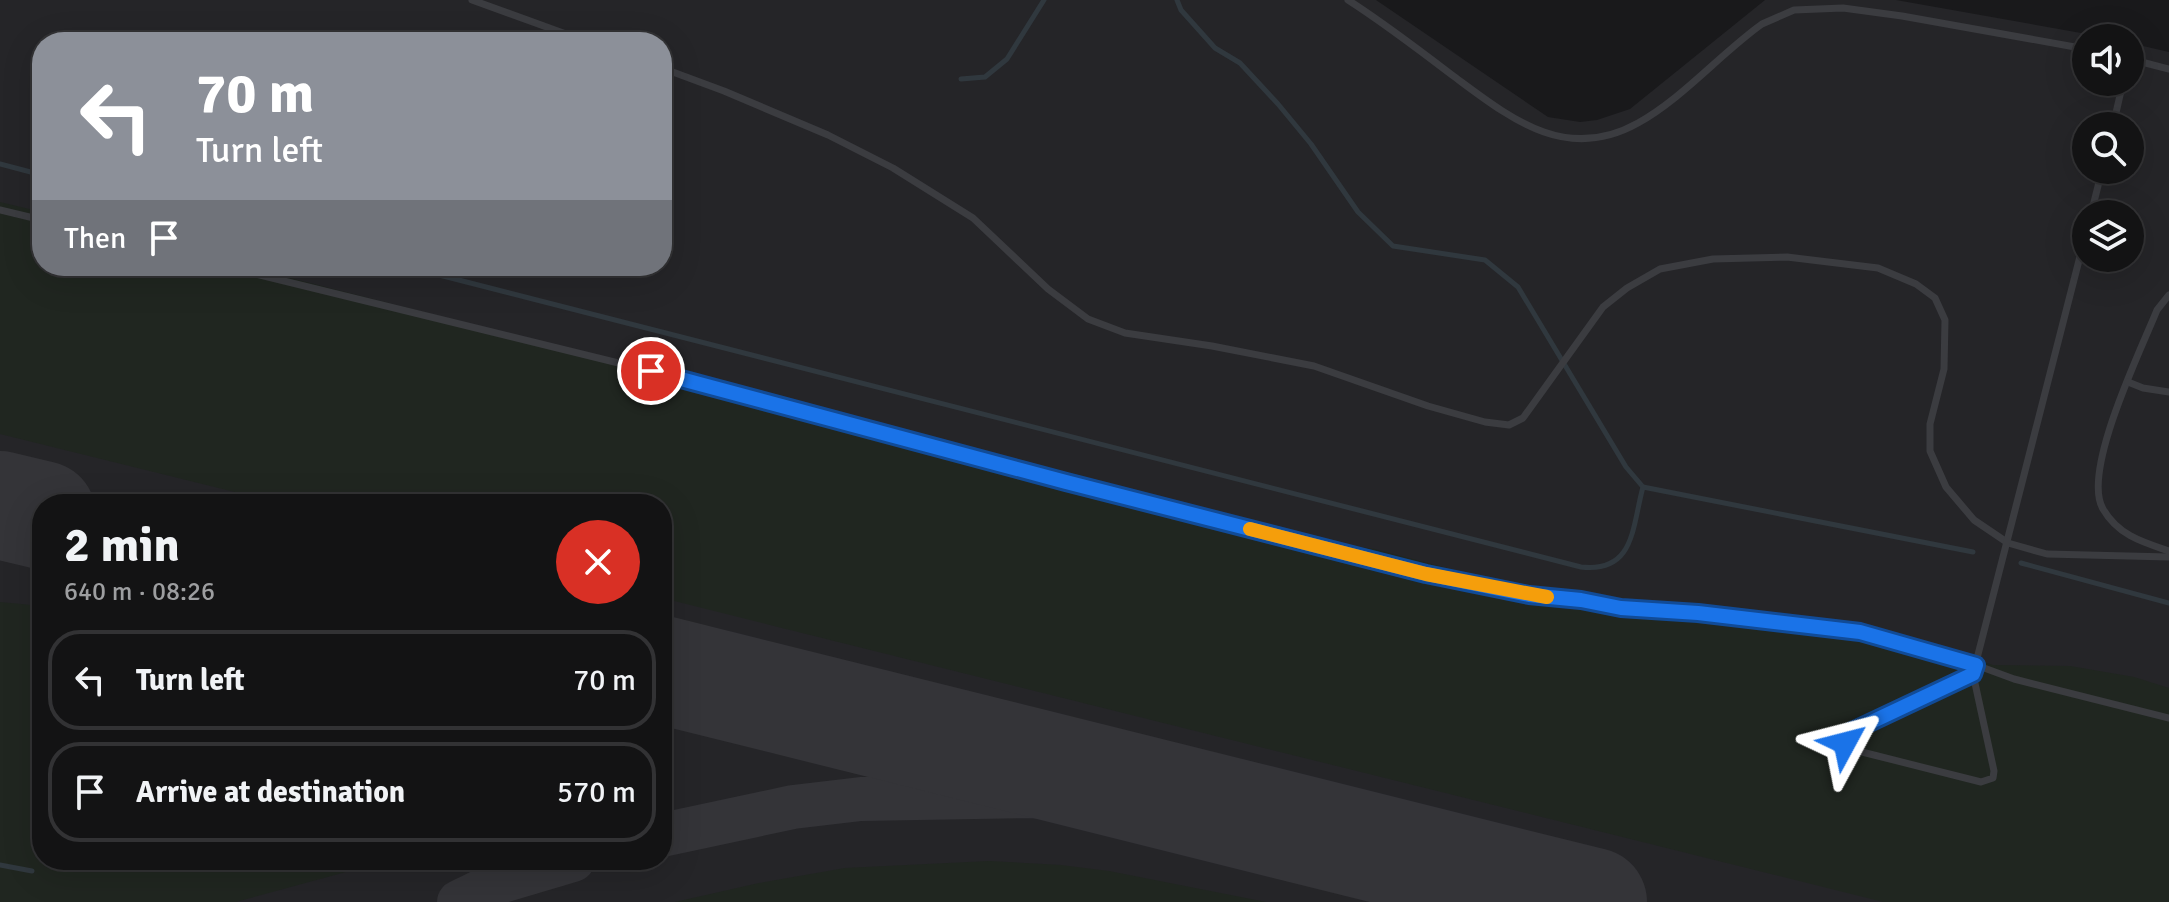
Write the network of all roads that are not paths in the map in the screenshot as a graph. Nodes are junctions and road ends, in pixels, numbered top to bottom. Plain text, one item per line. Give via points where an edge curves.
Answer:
1 (472, 0) edge
2 (1348, 0) edge
3 (560, 32) edge
4 (2072, 47) edge
5 (2144, 63) edge
6 (2169, 69) edge
7 (672, 72) edge
8 (0, 210) edge
9 (32, 218) edge
10 (2076, 272) edge
11 (264, 276) edge
12 (2169, 295) edge
13 (2128, 382) junction
14 (2169, 392) edge
15 (2008, 543) junction
16 (2169, 554) edge
17 (1976, 665) junction
18 (1973, 674) junction
19 (2169, 718) edge

1 - 3 lane
2 - 4 lane via 1508,115 1568,138 1596,137 1636,124 1762,24 1803,8 1867,10
5 - 6 lane
7 - 15 lane via 828,135 893,168 973,218 1088,319 1125,333 1314,366 1485,422 1509,425 1523,418 1603,307 1660,269 1713,259 1787,257 1878,268 1935,298 1945,320 1944,369 1930,424 1930,451 1946,487 1974,520
8 - 9 lane
10 - 15 lane
11 - 17 lane via 651,371 1426,574 1621,608 1860,632
12 - 13 lane via 2157,310
13 - 14 lane
13 - 16 lane via 2100,458 2102,508 2126,536
15 - 16 lane via 2047,554
15 - 17 lane
17 - 18 lane
17 - 19 lane
18 - 18 lane via 1993,778 1981,782 1850,749 1845,743 1848,733

